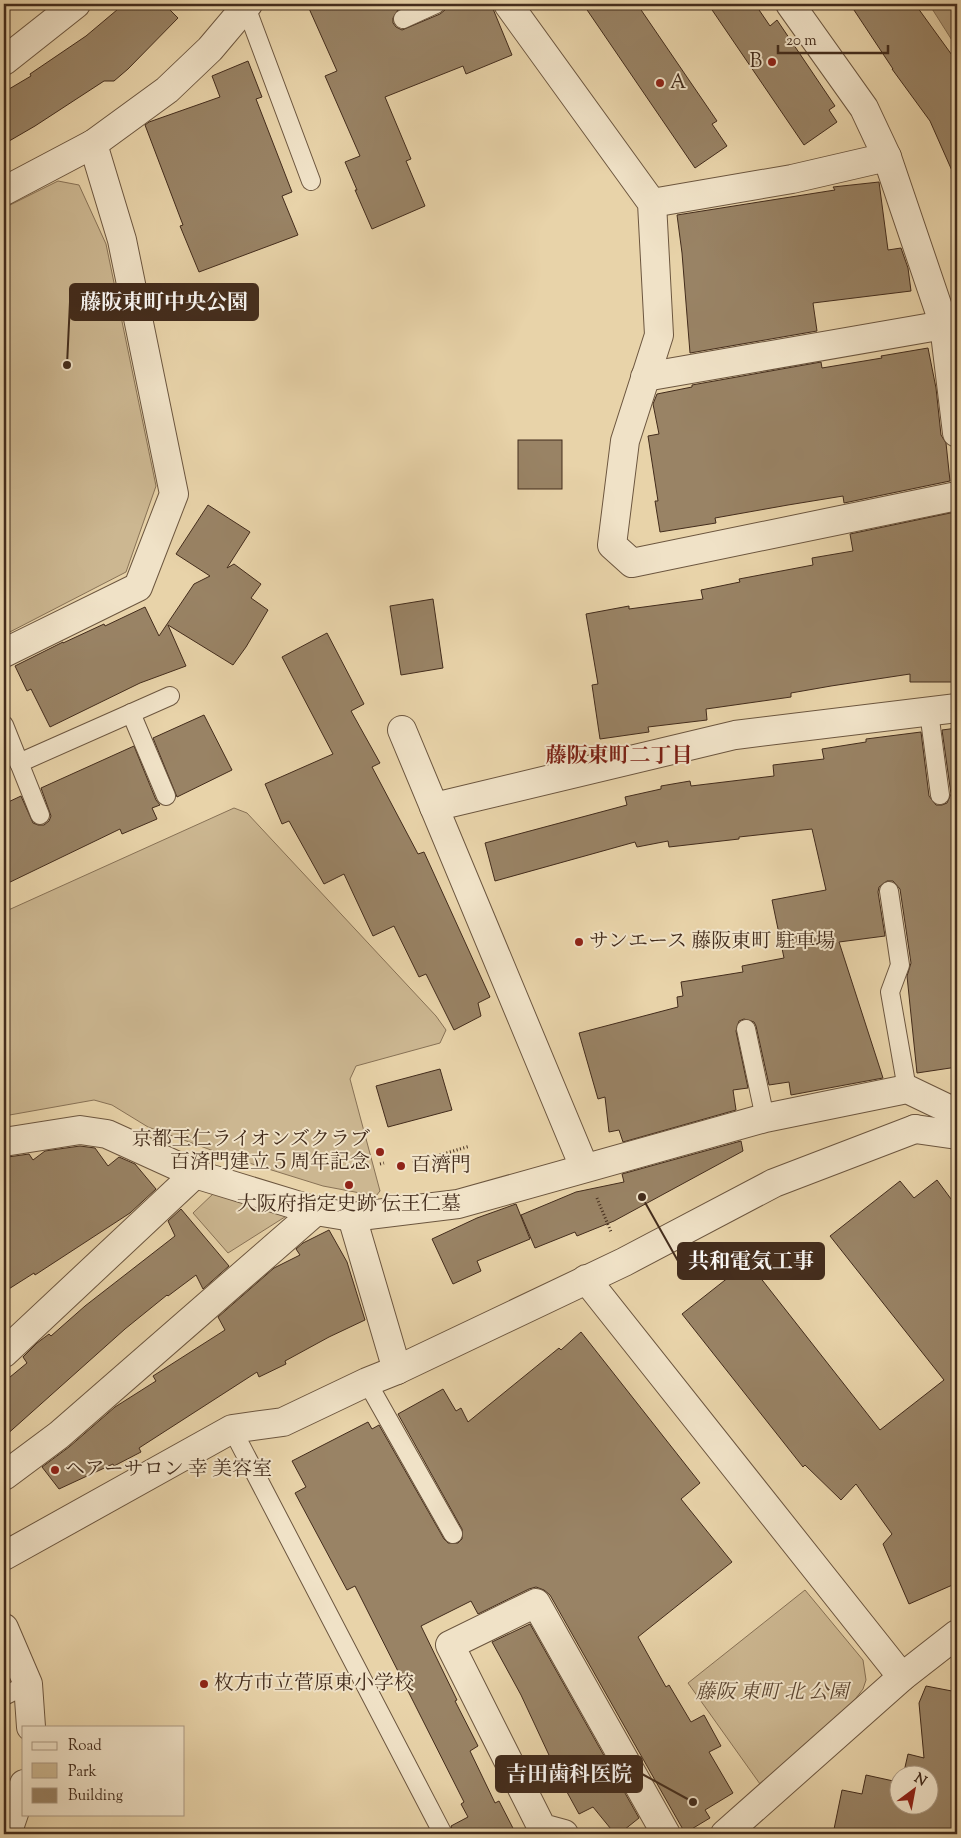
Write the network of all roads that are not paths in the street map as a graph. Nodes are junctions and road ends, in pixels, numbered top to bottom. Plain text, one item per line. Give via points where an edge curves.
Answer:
1 (76, 4) edge
2 (436, 4) edge
3 (508, 4) edge
4 (790, 4) edge
5 (247, 5) edge
6 (403, 19) dead end
7 (5, 58) edge
8 (93, 144) junction
9 (887, 158) junction
10 (311, 180) dead end
11 (4, 191) edge
12 (652, 203) junction
13 (944, 324) junction
14 (645, 377) junction
15 (957, 433) edge
16 (957, 496) edge
17 (4, 654) edge
18 (170, 696) dead end
19 (957, 708) edge
20 (928, 712) junction
21 (131, 714) junction
22 (4, 725) edge
23 (402, 730) dead end
24 (19, 763) junction
25 (940, 795) dead end
26 (166, 796) dead end
27 (434, 807) junction
28 (40, 815) dead end
29 (890, 891) dead end
30 (746, 1029) dead end
31 (907, 1089) junction
32 (957, 1113) edge
33 (765, 1118) junction
34 (957, 1135) edge
35 (4, 1142) edge
36 (584, 1167) junction
37 (195, 1174) junction
38 (316, 1211) junction
39 (352, 1217) junction
40 (586, 1279) junction
41 (4, 1353) edge
42 (397, 1370) junction
43 (366, 1382) junction
44 (232, 1429) junction
45 (4, 1476) edge
46 (453, 1534) dead end
47 (4, 1556) edge
48 (4, 1628) edge
49 (957, 1634) edge
50 (902, 1677) junction
51 (28, 1684) junction
52 (4, 1696) edge
53 (31, 1726) edge
54 (22, 1790) edge
55 (7, 1834) edge
56 (442, 1834) edge
57 (564, 1834) edge
58 (666, 1834) edge
59 (725, 1834) edge

1 - 7 street
2 - 6 lane
3 - 12 street
4 - 9 street via 864,108
5 - 8 street via 210,49 167,90
5 - 10 lane
8 - 11 street
8 - 17 street via 122,240 174,494 138,587
9 - 12 street via 792,179
9 - 13 street
12 - 14 street via 659,335
13 - 14 street
13 - 15 street
14 - 16 street via 625,441 612,545 632,563
18 - 21 lane
19 - 20 street
20 - 25 lane
20 - 27 street via 734,735
21 - 24 lane
21 - 26 lane
22 - 24 lane
23 - 27 street
24 - 28 lane
27 - 36 street
29 - 31 lane via 900,965 890,992
30 - 33 lane
31 - 32 street
31 - 33 street
33 - 36 street
34 - 40 street via 915,1129 774,1183
35 - 37 street via 80,1130 107,1134
36 - 39 street via 458,1204
37 - 38 street
37 - 41 street
38 - 39 street
38 - 45 street via 59,1435
39 - 42 street
40 - 42 street
40 - 50 street
42 - 43 street
43 - 44 street via 283,1422
43 - 46 lane
44 - 47 street
44 - 56 lane
48 - 51 street
49 - 50 street
50 - 59 street
51 - 52 lane
51 - 53 street
54 - 55 street
57 - 58 street via 542,1828 450,1644 536,1603

